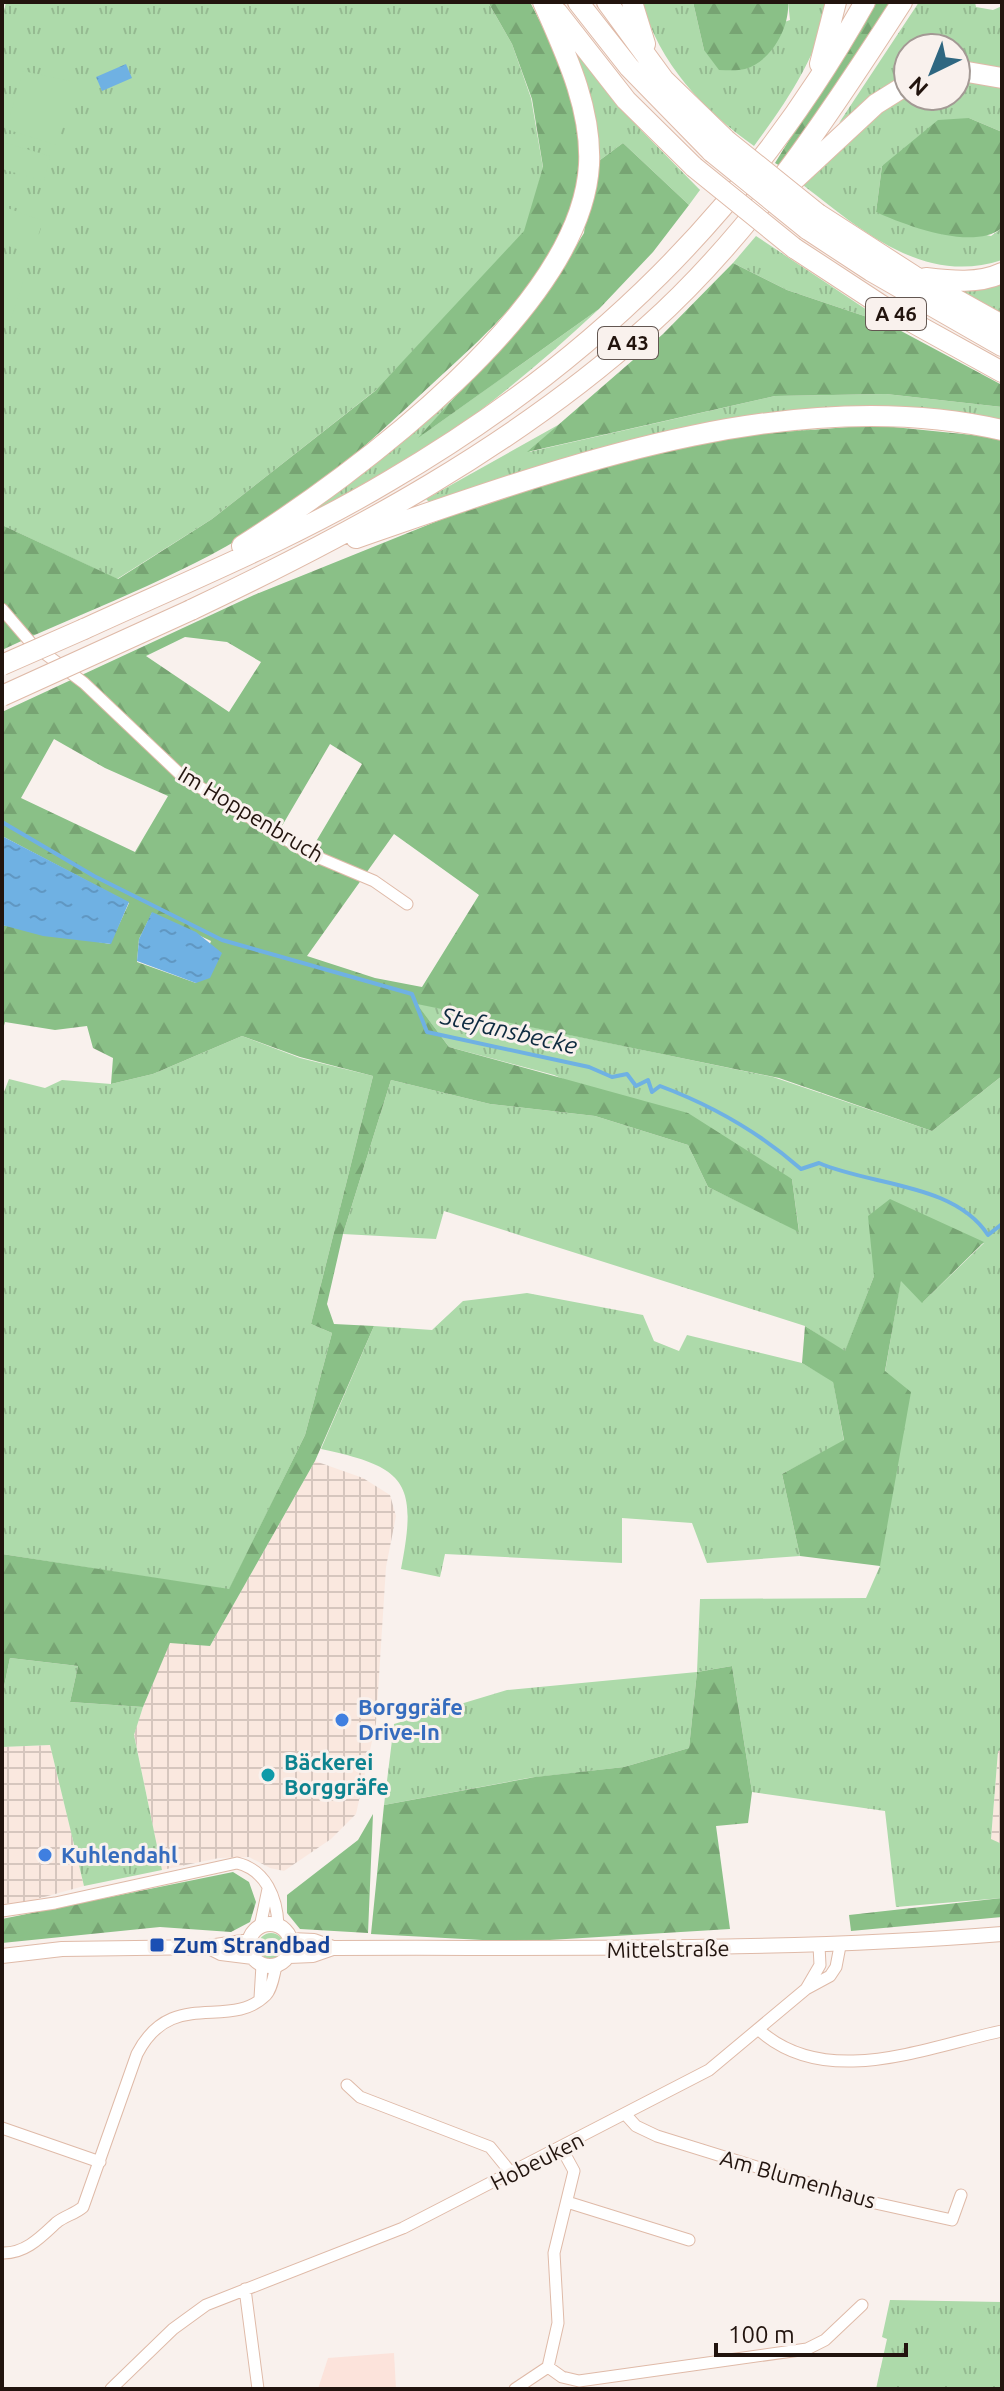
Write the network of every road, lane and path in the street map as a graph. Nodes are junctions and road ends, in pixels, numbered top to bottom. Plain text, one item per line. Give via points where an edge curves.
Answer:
1 (543, 2) edge
2 (550, 2) edge
3 (578, 2) edge
4 (607, 2) edge
5 (632, 2) edge
6 (836, 2) edge
7 (865, 2) edge
8 (902, 2) edge
9 (972, 73) edge
10 (1002, 78) edge
11 (664, 80) junction
12 (811, 93) junction
13 (892, 94) edge
14 (719, 146) junction
15 (812, 221) junction
16 (736, 235) junction
17 (1002, 273) edge
18 (914, 276) junction
19 (1002, 325) edge
20 (1002, 346) edge
21 (1002, 372) edge
22 (1002, 430) edge
23 (303, 557) junction
24 (179, 586) junction
25 (2, 609) edge
26 (2, 665) edge
27 (2, 696) edge
28 (407, 904) dead end
29 (268, 1889) junction
30 (2, 1911) edge
31 (278, 1925) junction
32 (260, 1927) junction
33 (1002, 1934) edge
34 (291, 1940) junction
35 (249, 1941) junction
36 (819, 1946) junction
37 (840, 1946) junction
38 (209, 1947) junction
39 (333, 1948) junction
40 (2, 1956) edge
41 (289, 1956) junction
42 (264, 1962) junction
43 (806, 1989) junction
44 (758, 2029) junction
45 (1002, 2031) edge
46 (347, 2085) dead end
47 (626, 2115) junction
48 (2, 2128) edge
49 (562, 2149) junction
50 (100, 2162) junction
51 (512, 2174) junction
52 (961, 2195) dead end
53 (567, 2202) junction
54 (689, 2240) dead end
55 (2, 2253) edge
56 (245, 2289) junction
57 (862, 2305) dead end
58 (548, 2367) junction
59 (111, 2389) edge
60 (258, 2389) edge
61 (515, 2389) edge

1 - 24 highway via 574,75 586,127 589,163 570,240 502,332 426,408 362,461
2 - 21 highway, A 46, bridge via 626,100 694,167 794,248 881,305
3 - 14 highway via 629,67
4 - 11 highway
5 - 11 highway via 647,50
6 - 12 highway
7 - 12 highway, A 43
8 - 16 highway, A 43 via 828,116
9 - 10 highway
11 - 14 highway
12 - 24 highway, A 43 via 711,223 597,336 543,379 389,482
13 - 16 highway
14 - 15 highway, bridge
15 - 18 highway
15 - 20 highway, A 46 via 871,271
16 - 23 highway, A 43 via 650,325 549,407
17 - 18 highway via 957,281
18 - 19 highway
22 - 23 highway via 873,417 693,435 545,473
23 - 27 highway, A 43, bridge
24 - 26 highway, A 43, bridge
25 - 28 street, Im Hoppenbruch via 31,643 84,683 183,777 310,854 374,881
29 - 30 street via 256,1871 237,1863 222,1864 68,1901
29 - 31 street
29 - 32 street
31 - 32 main road
31 - 34 main road
32 - 35 main road
33 - 37 main road, Mittelstraße
34 - 39 main road, Mittelstraße
34 - 41 main road
35 - 38 main road
35 - 42 main road
36 - 37 main road, Mittelstraße
36 - 39 main road, Mittelstraße
36 - 43 street, Hobeuken via 820,1965
37 - 43 street, Hobeuken via 830,1976
38 - 40 main road via 62,1949
38 - 42 main road
39 - 41 main road, Mittelstraße
41 - 42 main road, Mittelstraße
42 - 50 street via 260,1998 242,2008 178,2016 147,2037
43 - 44 street, Hobeuken
44 - 45 street via 795,2052 874,2060
44 - 47 street, Hobeuken via 709,2070
46 - 51 street via 360,2097 490,2147
47 - 49 street, Hobeuken
47 - 52 street, Am Blumenhaus via 657,2136 866,2201 952,2220
48 - 50 street
49 - 51 street, Hobeuken
49 - 53 street via 574,2171
50 - 55 street via 83,2207 46,2236
51 - 56 street, Hobeuken via 403,2228
53 - 54 street
53 - 58 street via 554,2253 558,2323
56 - 59 street, Hobeuken via 187,2317
56 - 60 street
57 - 58 street via 825,2340 807,2349 579,2381
58 - 61 street

